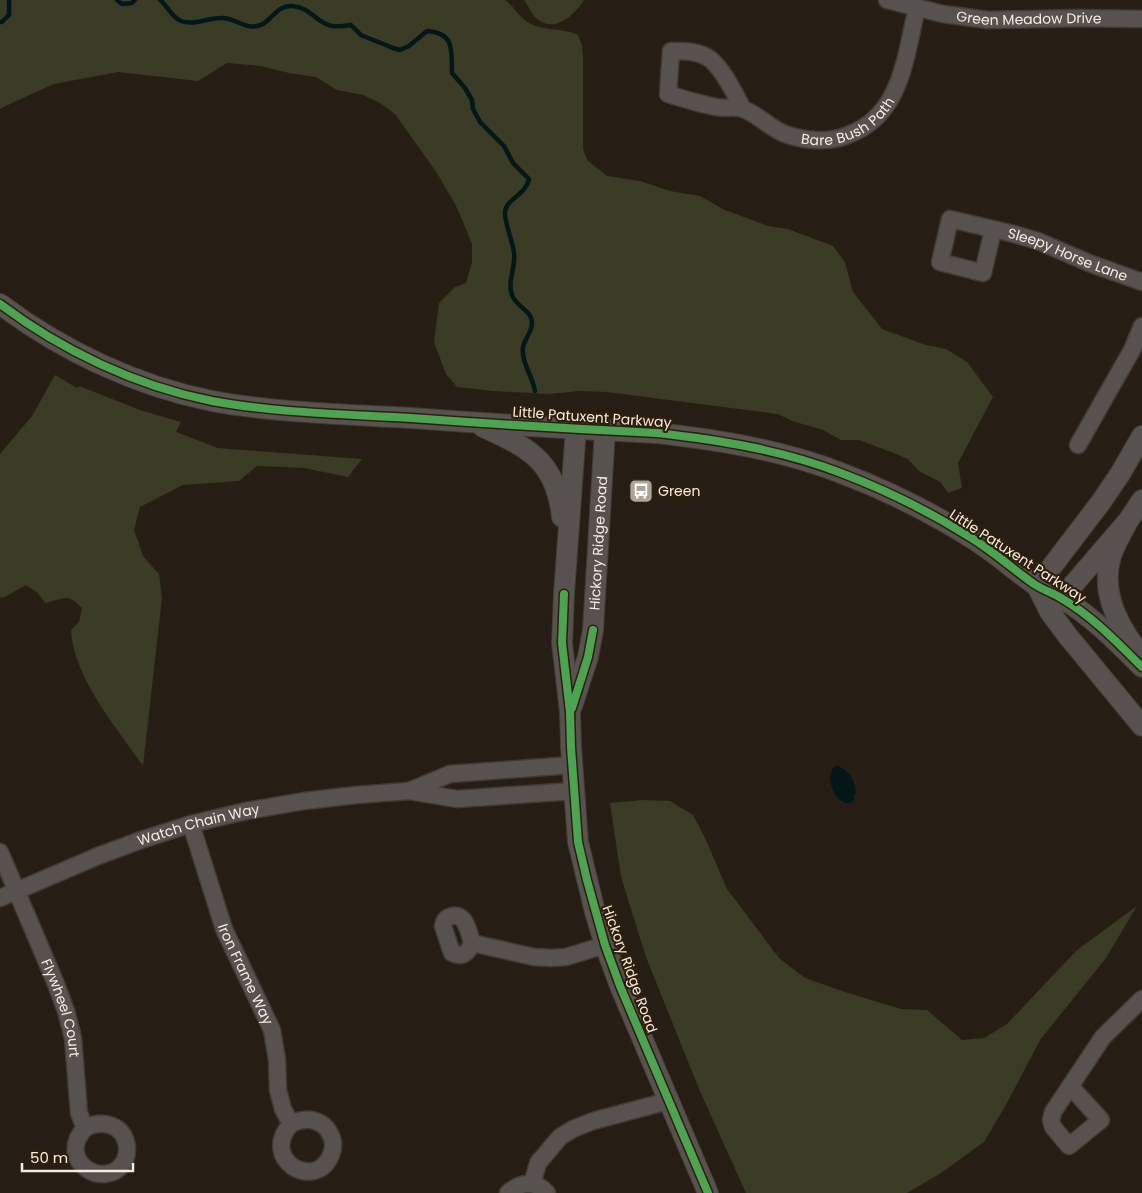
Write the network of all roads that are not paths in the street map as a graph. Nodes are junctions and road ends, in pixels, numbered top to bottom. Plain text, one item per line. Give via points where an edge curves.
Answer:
1 (887, 0) edge
2 (917, 8) junction
3 (1142, 19) edge
4 (743, 109) junction
5 (993, 230) dead end
6 (1142, 282) edge
7 (0, 304) edge
8 (1142, 326) edge
9 (472, 422) junction
10 (576, 428) junction
11 (605, 430) junction
12 (1142, 436) edge
13 (1078, 445) dead end
14 (1142, 500) edge
15 (1128, 521) junction
16 (567, 554) junction
17 (1037, 586) junction
18 (1056, 605) junction
19 (1142, 657) edge
20 (1142, 666) edge
21 (570, 712) junction
22 (1142, 726) edge
23 (572, 765) junction
24 (574, 791) junction
25 (409, 792) junction
26 (191, 824) junction
27 (0, 852) edge
28 (17, 891) junction
29 (0, 898) edge
30 (472, 943) dead end
31 (605, 945) junction
32 (1142, 999) edge
33 (1070, 1086) dead end
34 (668, 1101) junction
35 (291, 1124) dead end
36 (86, 1128) dead end
37 (532, 1184) junction
38 (508, 1193) edge
39 (547, 1193) edge
40 (708, 1193) edge

1 - 2 street, Green Meadow Drive
2 - 3 street, Green Meadow Drive via 988,20
2 - 4 street, Bare Bush Path via 893,95 883,113 855,133 837,140 785,134
4 - 4 street, Bare Bush Path via 718,108 668,94 671,51 689,52 710,59
5 - 6 street, Sleepy Horse Lane via 1038,241 1088,264
7 - 9 street, Little Patuxent Parkway via 52,339 147,383 182,394 267,408
8 - 13 street via 1132,350
9 - 10 street, Little Patuxent Parkway
9 - 16 street via 517,442 543,464 560,497
10 - 11 street, Little Patuxent Parkway
10 - 16 street, Hickory Ridge Road
11 - 17 street, Little Patuxent Parkway via 708,439 788,456 840,472 886,492 971,538
11 - 21 street, Hickory Ridge Road via 593,630
12 - 17 street, Little Patuxent Parkway via 1101,502
14 - 15 street, Little Patuxent Parkway
15 - 18 street, Little Patuxent Parkway
15 - 19 street via 1111,556 1108,586 1113,612
16 - 21 street, Hickory Ridge Road via 562,643
17 - 18 street, Little Patuxent Parkway
18 - 20 street, Little Patuxent Parkway via 1114,638
18 - 22 street, Little Patuxent Parkway via 1085,658
21 - 23 street, Hickory Ridge Road
23 - 24 street, Hickory Ridge Road
23 - 25 street, Watch Chain Way via 450,774
24 - 25 street, Watch Chain Way via 457,799
24 - 31 street, Hickory Ridge Road via 578,842
25 - 26 street, Watch Chain Way via 304,801
26 - 28 street, Watch Chain Way via 98,856
26 - 35 street, Iron Frame Way via 224,929 272,1030 278,1060 278,1090
27 - 28 street, Flywheel Court
28 - 29 street, Watch Chain Way
28 - 36 street, Flywheel Court via 66,1011 72,1038 79,1113
30 - 31 street via 552,958
31 - 34 street, Hickory Ridge Road
32 - 33 street via 1103,1037
34 - 37 street via 593,1121 566,1133 538,1164
34 - 40 street, Hickory Ridge Road
37 - 38 street via 521,1184
37 - 39 street

